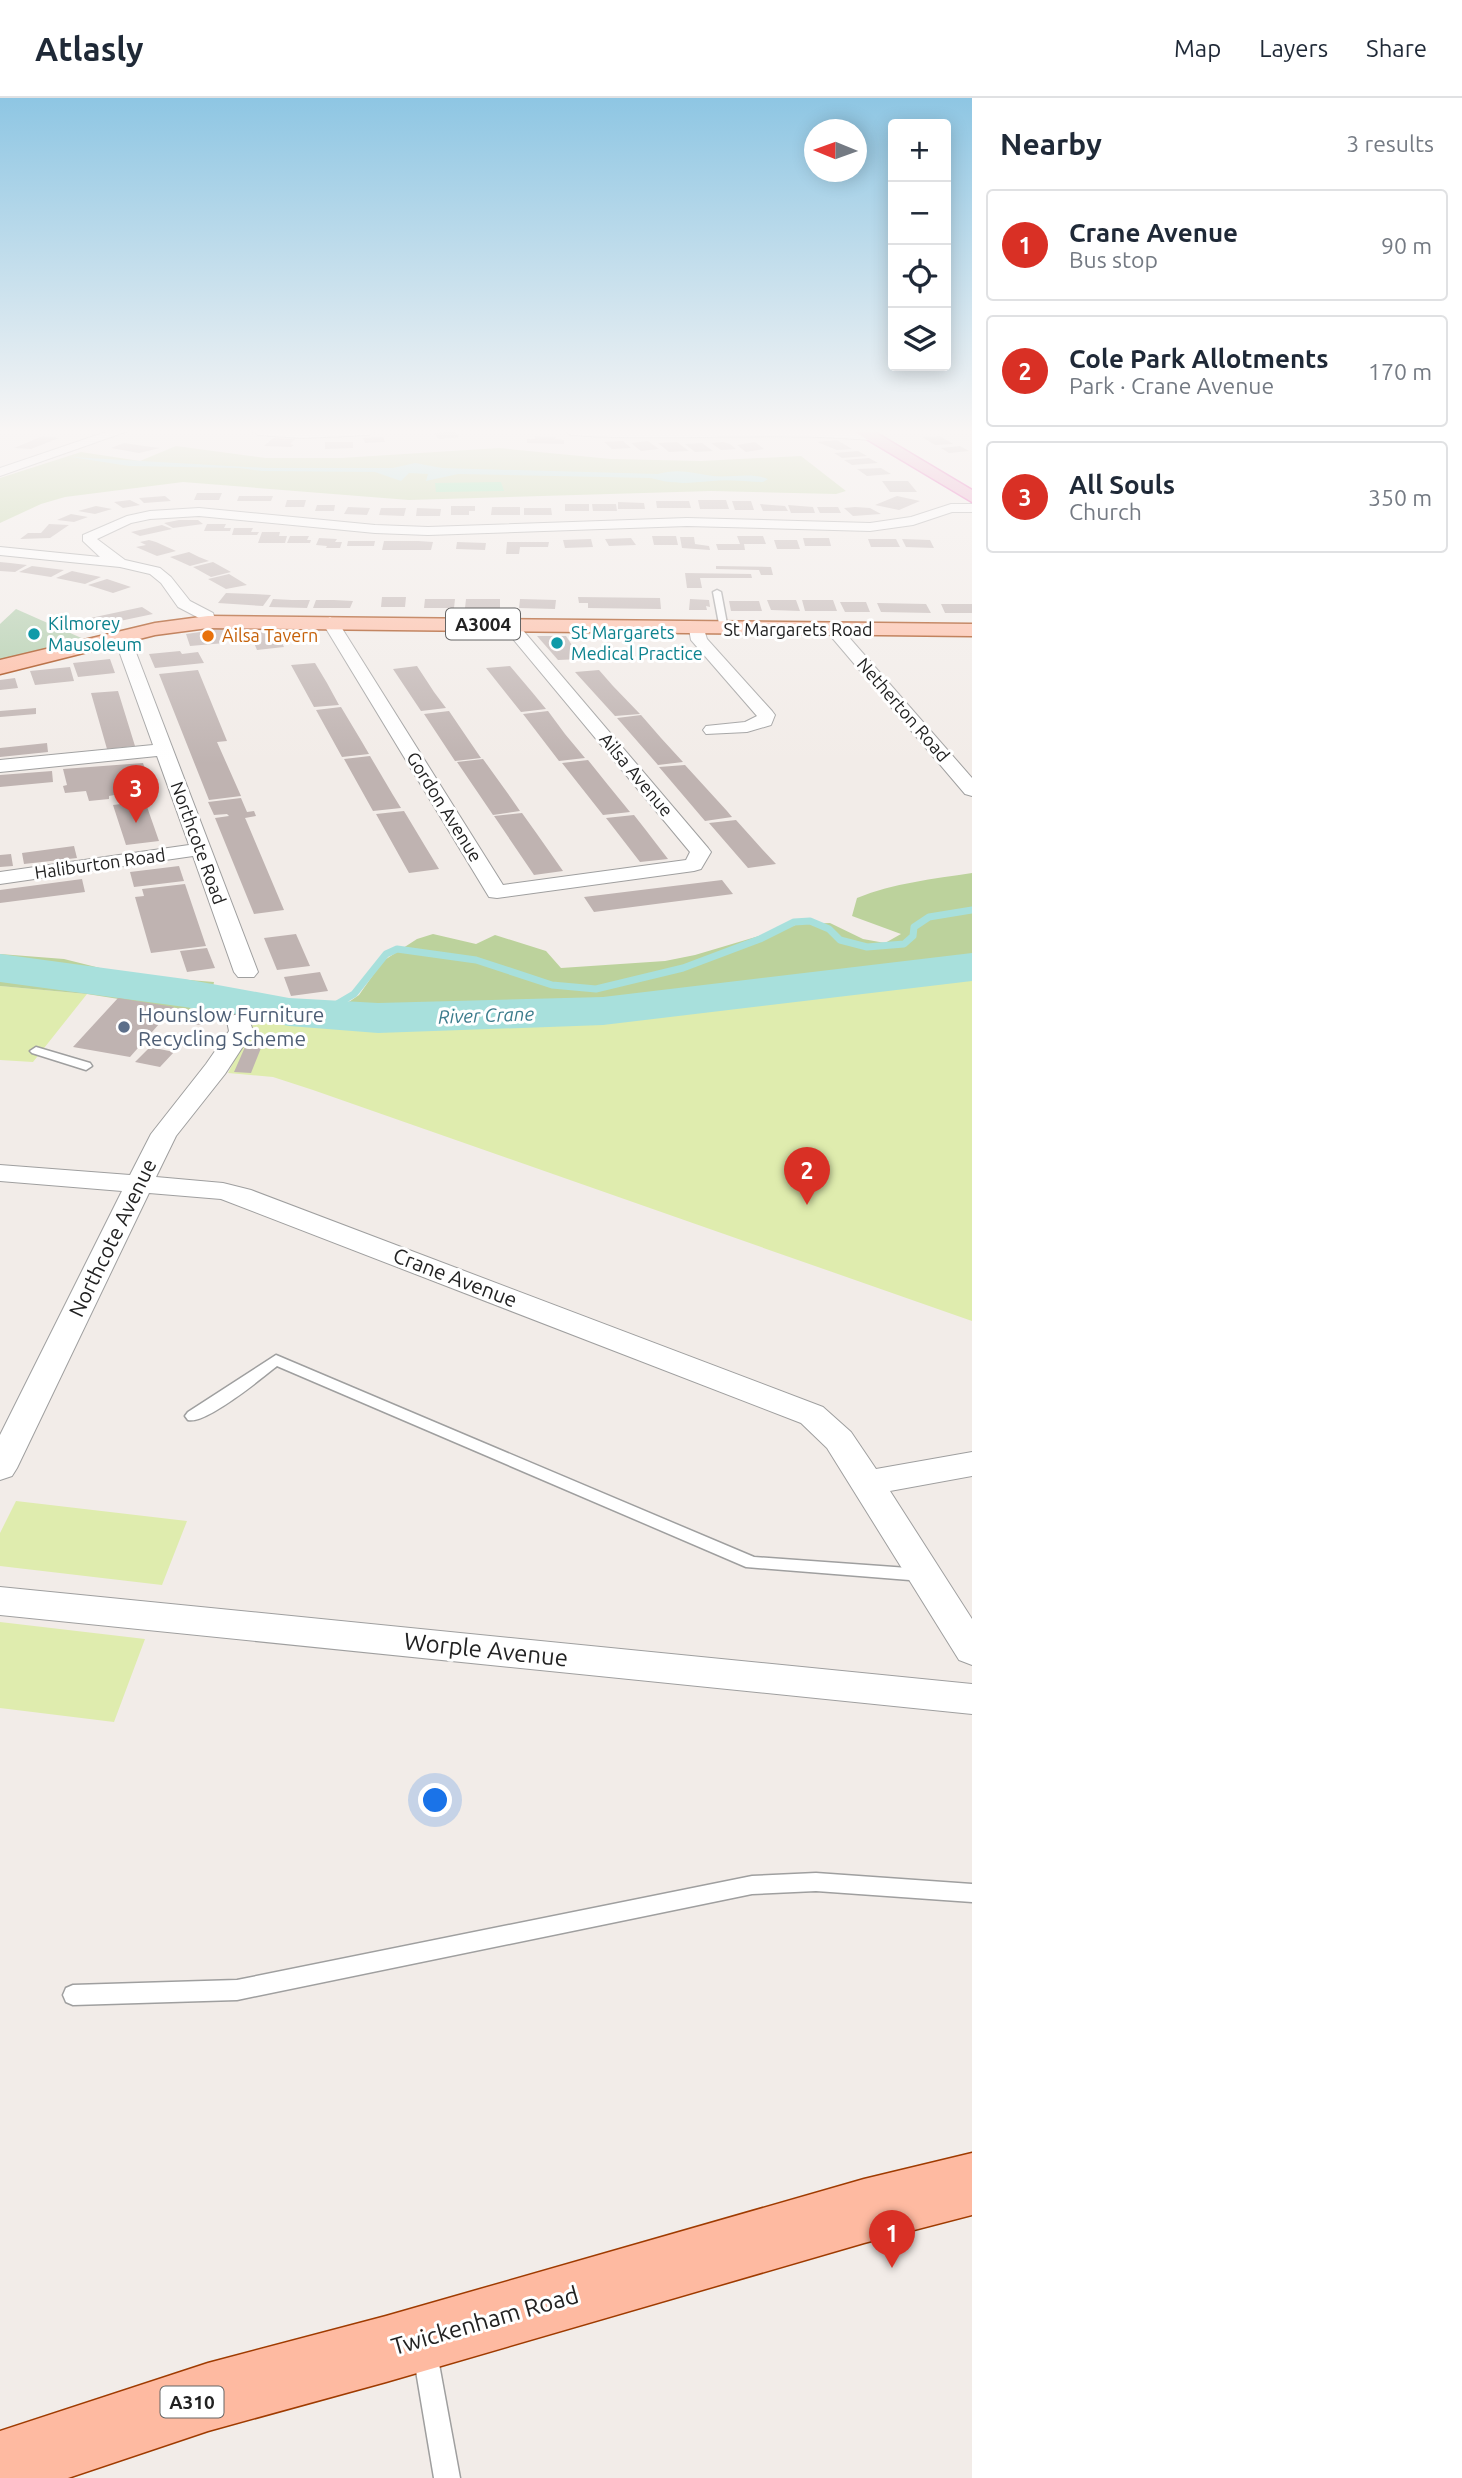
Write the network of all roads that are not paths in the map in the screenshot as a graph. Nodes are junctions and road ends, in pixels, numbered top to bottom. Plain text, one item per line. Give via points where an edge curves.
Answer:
1 (70, 542) edge
2 (80, 542) edge
3 (7, 552) edge
4 (120, 563) junction
5 (717, 592) dead end
6 (208, 622) junction
7 (330, 622) junction
8 (509, 624) junction
9 (697, 629) junction
10 (724, 629) junction
11 (834, 630) junction
12 (972, 630) edge
13 (116, 638) junction
14 (0, 667) edge
15 (712, 730) dead end
16 (164, 750) junction
17 (0, 766) edge
18 (972, 790) edge
19 (201, 849) junction
20 (614, 877) joint
21 (0, 878) edge
22 (246, 972) dead end
23 (239, 1021) dead end
24 (36, 1051) dead end
25 (86, 1066) dead end
26 (0, 1173) edge
27 (138, 1184) junction
28 (193, 1416) dead end
29 (972, 1464) edge
30 (0, 1468) edge
31 (868, 1483) junction
32 (927, 1575) junction
33 (0, 1601) edge
34 (972, 1650) edge
35 (972, 1699) edge
36 (972, 1893) edge
37 (73, 1995) dead end
38 (972, 2184) edge
39 (422, 2338) junction
40 (0, 2466) edge
41 (447, 2478) edge

1 - 3 street
2 - 4 street
3 - 4 street
4 - 6 street via 155,571 184,604 206,616
5 - 10 lane
6 - 7 main road, St Margarets Road / A3004
6 - 13 main road, St Margarets Road / A3004
7 - 8 main road, St Margarets Road / A3004
7 - 20 street, Gordon Avenue via 497,892
8 - 9 main road, St Margarets Road / A3004
8 - 20 street, Ailsa Avenue via 701,852 694,865
9 - 10 main road, St Margarets Road / A3004
9 - 15 street via 699,640 766,715 765,721 747,727
10 - 11 main road, St Margarets Road / A3004
11 - 12 main road, St Margarets Road / A3004
11 - 18 street, Netherton Road
13 - 14 main road, St Margarets Road / A3004
13 - 16 street, Northcote Road via 127,650
16 - 17 street
16 - 19 street, Northcote Road
19 - 21 street, Haliburton Road
19 - 22 street, Northcote Road
23 - 27 street, Northcote Avenue via 242,1031 164,1134
24 - 25 lane
26 - 27 street, Crane Avenue
27 - 30 street, Northcote Avenue
27 - 31 street, Crane Avenue via 241,1196 813,1415 839,1440
28 - 32 lane via 276,1360 752,1563
29 - 31 street
31 - 32 street, Crane Avenue
32 - 34 street, Crane Avenue
33 - 35 street, Worple Avenue
36 - 37 lane via 816,1882 752,1885 237,1990
38 - 39 main road, Twickenham Road / A310
39 - 40 main road, Twickenham Road / A310 via 208,2397
39 - 41 lane

